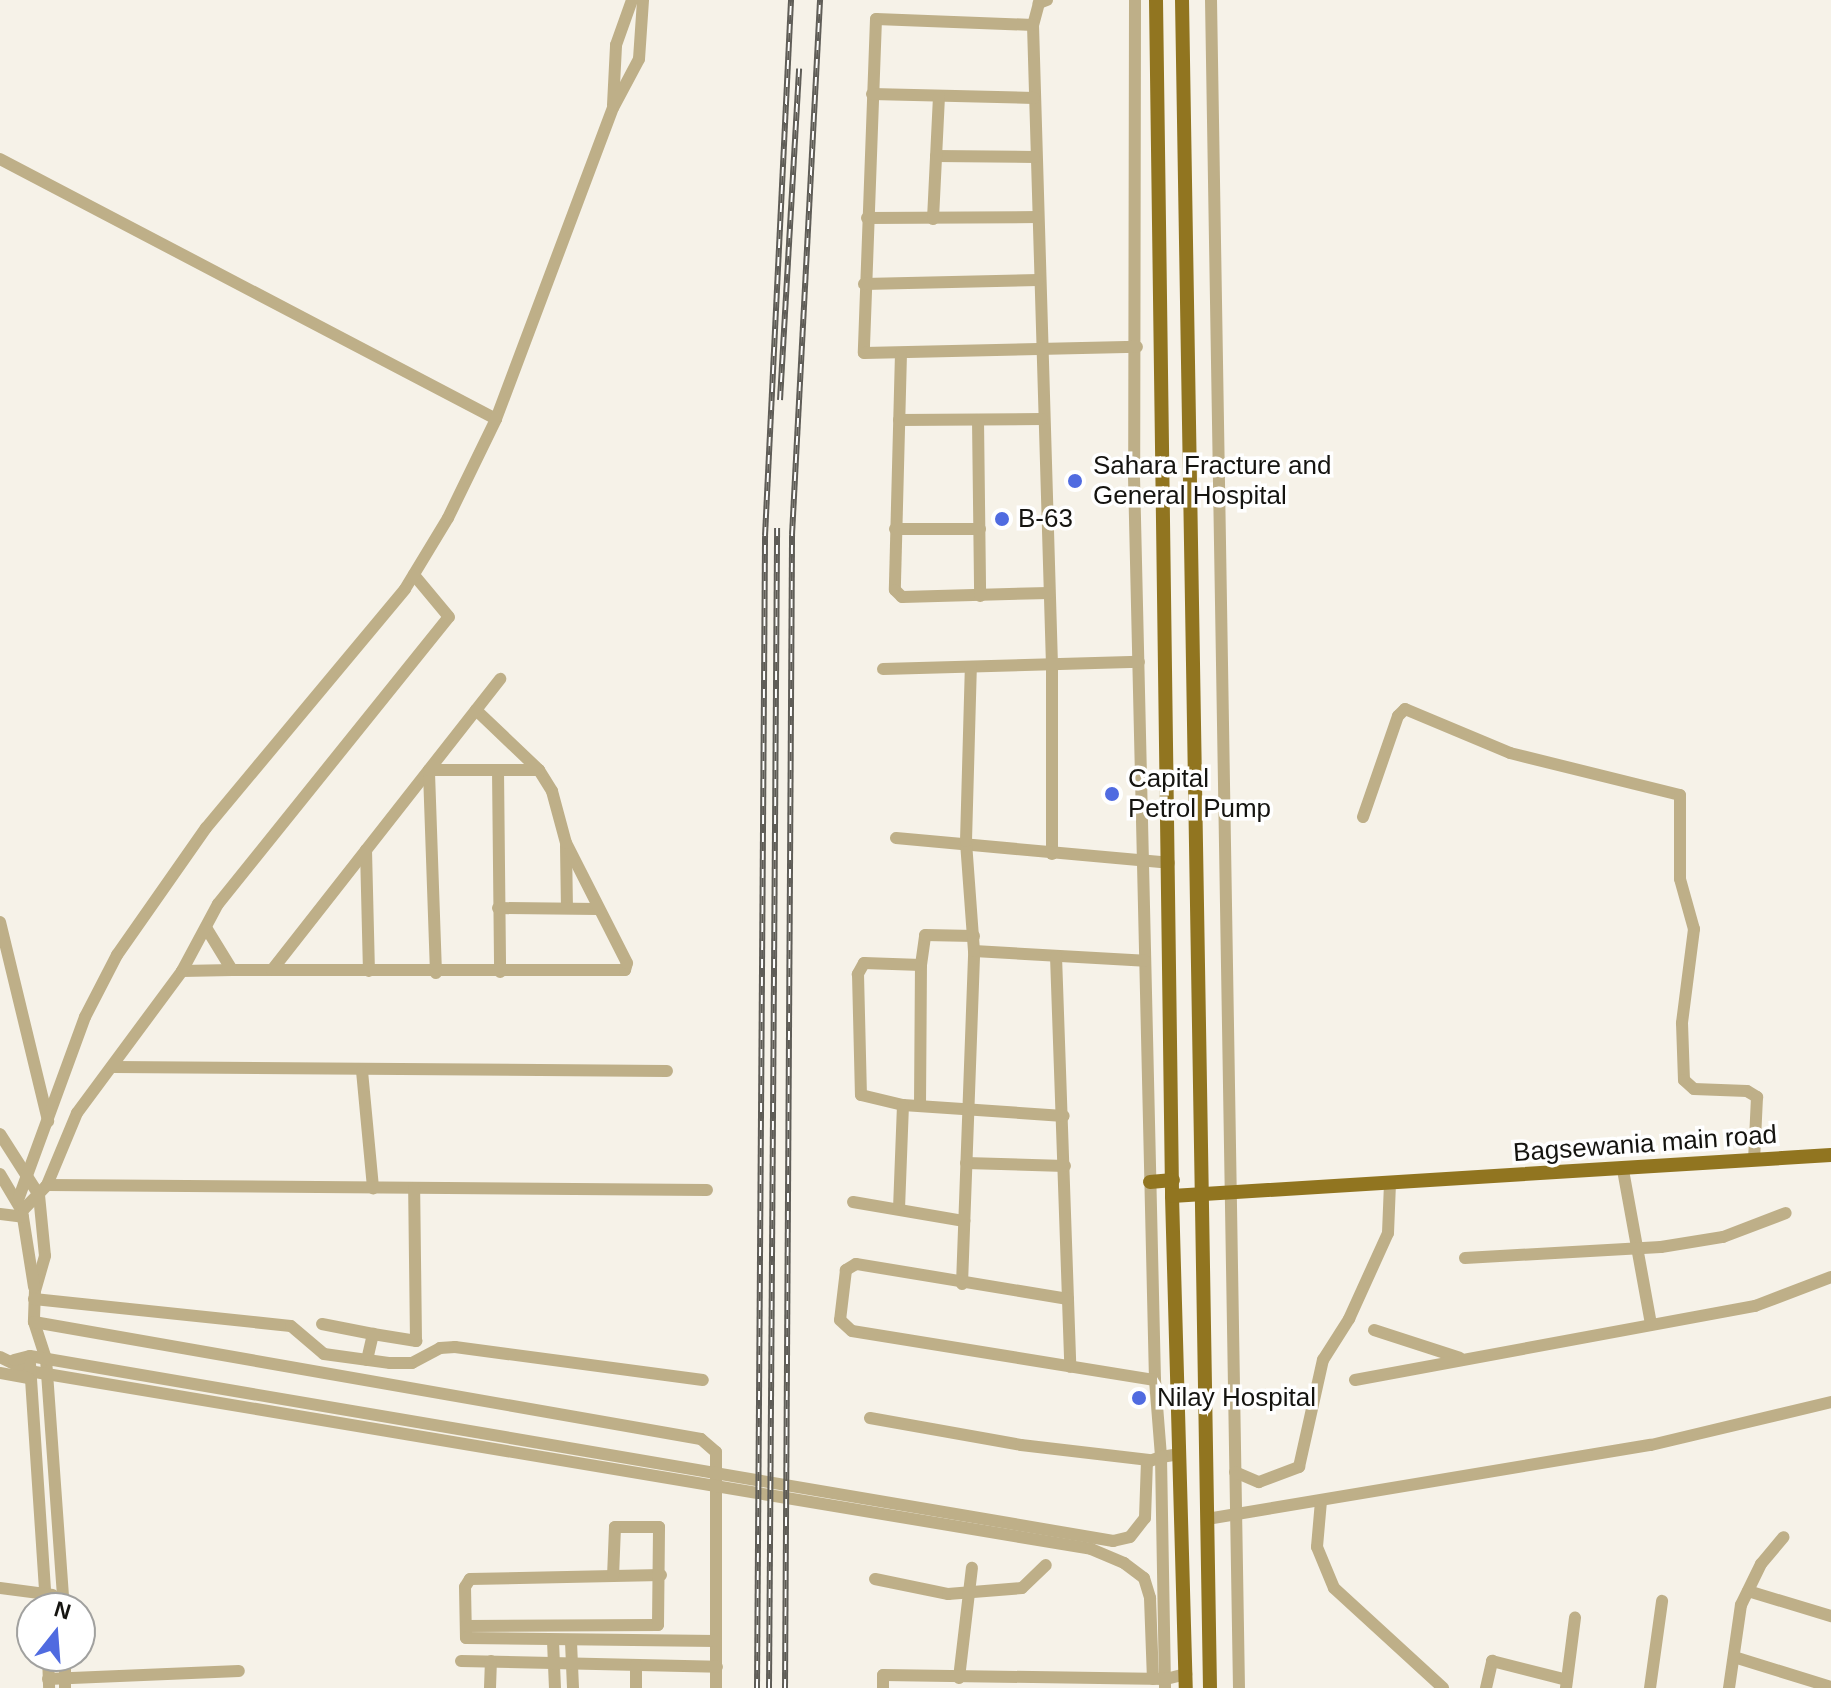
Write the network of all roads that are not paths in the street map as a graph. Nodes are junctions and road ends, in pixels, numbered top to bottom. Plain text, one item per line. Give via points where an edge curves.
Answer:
1 (632, 0) edge
2 (643, 0) edge
3 (1047, 0) edge
4 (1135, 0) edge
5 (1156, 0) edge
6 (1182, 0) edge
7 (1211, 0) edge
8 (1033, 25) junction
9 (872, 94) junction
10 (939, 96) junction
11 (1034, 98) junction
12 (613, 108) junction
13 (936, 156) junction
14 (1034, 157) junction
15 (0, 159) edge
16 (1038, 217) junction
17 (867, 218) junction
18 (933, 219) junction
19 (1038, 280) junction
20 (864, 284) junction
21 (1137, 347) junction
22 (1041, 349) junction
23 (901, 353) junction
24 (496, 419) junction
25 (1042, 419) junction
26 (899, 420) junction
27 (978, 420) junction
28 (895, 529) junction
29 (980, 529) junction
30 (414, 575) junction
31 (1049, 593) junction
32 (980, 596) junction
33 (1139, 662) junction
34 (1052, 666) junction
35 (971, 667) junction
36 (883, 669) dead end
37 (500, 679) dead end
38 (476, 710) junction
39 (429, 770) junction
40 (498, 770) junction
41 (539, 770) junction
42 (1363, 817) dead end
43 (896, 838) dead end
44 (966, 841) junction
45 (566, 843) junction
46 (366, 850) junction
47 (1052, 854) junction
48 (1145, 860) junction
49 (1169, 863) junction
50 (498, 908) junction
51 (567, 908) junction
52 (598, 909) junction
53 (0, 922) edge
54 (207, 929) junction
55 (974, 936) junction
56 (974, 951) junction
57 (1056, 956) junction
58 (1145, 961) junction
59 (921, 965) junction
60 (232, 970) junction
61 (272, 970) junction
62 (182, 971) junction
63 (369, 971) junction
64 (500, 972) junction
65 (436, 973) junction
66 (114, 1067) junction
67 (362, 1071) junction
68 (667, 1071) dead end
69 (903, 1105) junction
70 (920, 1105) junction
71 (968, 1111) junction
72 (1064, 1116) junction
73 (48, 1121) junction
74 (0, 1134) edge
75 (1831, 1155) edge
76 (1754, 1160) junction
77 (966, 1163) junction
78 (1065, 1166) junction
79 (1623, 1170) junction
80 (0, 1174) edge
81 (28, 1174) junction
82 (1173, 1180) junction
83 (1150, 1182) junction
84 (1390, 1184) junction
85 (373, 1188) junction
86 (414, 1188) junction
87 (43, 1190) junction
88 (707, 1190) dead end
89 (1229, 1192) junction
90 (1201, 1195) junction
91 (1172, 1196) junction
92 (853, 1202) dead end
93 (899, 1209) junction
94 (21, 1210) junction
95 (1786, 1213) dead end
96 (0, 1214) edge
97 (964, 1221) junction
98 (1638, 1250) junction
99 (1465, 1258) dead end
100 (1831, 1277) edge
101 (962, 1284) junction
102 (34, 1294) junction
103 (1068, 1299) junction
104 (322, 1324) dead end
105 (1651, 1324) junction
106 (34, 1329) junction
107 (1374, 1330) dead end
108 (373, 1334) junction
109 (30, 1356) junction
110 (0, 1357) edge
111 (46, 1359) junction
112 (364, 1359) junction
113 (1464, 1359) junction
114 (14, 1360) junction
115 (1070, 1367) junction
116 (7, 1374) edge
117 (29, 1374) junction
118 (47, 1374) junction
119 (358, 1378) junction
120 (703, 1380) dead end
121 (1155, 1380) junction
122 (1355, 1380) dead end
123 (1831, 1402) edge
124 (870, 1418) dead end
125 (1180, 1454) junction
126 (1155, 1458) junction
127 (1235, 1472) junction
128 (1321, 1501) junction
129 (1237, 1511) junction
130 (1207, 1519) junction
131 (1784, 1537) dead end
132 (1092, 1544) junction
133 (1046, 1565) dead end
134 (972, 1568) dead end
135 (661, 1575) junction
136 (613, 1576) junction
137 (875, 1579) dead end
138 (0, 1588) edge
139 (970, 1591) junction
140 (1748, 1591) junction
141 (30, 1592) edge
142 (45, 1592) edge
143 (63, 1592) edge
144 (1662, 1601) dead end
145 (1831, 1616) edge
146 (1575, 1618) dead end
147 (466, 1626) junction
148 (643, 1626) junction
149 (553, 1641) junction
150 (644, 1641) junction
151 (716, 1641) junction
152 (571, 1642) junction
153 (1734, 1657) junction
154 (461, 1661) dead end
155 (491, 1661) junction
156 (554, 1663) junction
157 (572, 1663) junction
158 (640, 1665) junction
159 (717, 1667) junction
160 (239, 1671) dead end
161 (959, 1678) junction
162 (1186, 1681) edge
163 (1161, 1682) edge
164 (65, 1683) edge
165 (49, 1684) edge
166 (1566, 1684) edge
167 (1831, 1687) edge
168 (490, 1688) edge
169 (555, 1688) edge
170 (573, 1688) edge
171 (636, 1688) edge
172 (716, 1688) edge
173 (883, 1688) edge
174 (1210, 1688) edge
175 (1239, 1688) edge
176 (1441, 1688) edge
177 (1486, 1688) edge
178 (1650, 1688) edge
179 (1729, 1688) edge

1 - 12 street via 616,45
2 - 12 street via 642,50
3 - 8 street via 1039,3
4 - 21 street
5 - 49 main road
6 - 90 main road
7 - 89 street
8 - 9 street via 876,19
8 - 11 street
9 - 10 street
9 - 17 street
10 - 11 street
10 - 13 street
11 - 14 street
12 - 24 street
13 - 14 street
13 - 18 street
14 - 16 street
15 - 24 street
16 - 18 street
16 - 19 street
17 - 18 street
17 - 20 street
19 - 20 street
19 - 22 street
20 - 23 street via 864,353
21 - 22 street
21 - 33 street
22 - 23 street
22 - 25 street
23 - 26 street
24 - 30 street
25 - 27 street
25 - 31 street
26 - 27 street
26 - 28 street
27 - 29 street
28 - 29 street
28 - 32 street via 895,590 902,597
29 - 32 street
30 - 54 street via 449,617 218,904
30 - 73 street via 206,828 117,955 85,1017
31 - 32 street
31 - 34 street
33 - 34 street
33 - 48 street
34 - 35 street
34 - 47 street
35 - 36 street
35 - 44 street
37 - 38 street
38 - 39 street
38 - 41 street
39 - 40 street
39 - 46 street
39 - 65 street
40 - 41 street
40 - 50 street
41 - 45 street via 552,791
42 - 76 street via 1405,709 1510,753 1680,795 1680,879 1694,929 1682,1023 1684,1080 1694,1089 1747,1091 1757,1097
43 - 44 street
44 - 47 street
44 - 55 street
45 - 51 street
45 - 52 street
46 - 61 street
46 - 63 street
47 - 48 street
48 - 49 street
48 - 58 street
49 - 82 main road
50 - 51 street
50 - 64 street
51 - 52 street
52 - 64 street via 627,963 623,972
53 - 73 street
54 - 60 street
54 - 62 street
55 - 56 street
55 - 59 street via 925,935
56 - 57 street
56 - 71 street
57 - 58 street
57 - 72 street
58 - 83 street
59 - 69 street via 864,963 858,974 861,1095
59 - 70 street
60 - 61 street
60 - 62 street
61 - 63 street
62 - 66 street
63 - 65 street
64 - 65 street
66 - 67 street
66 - 87 street via 77,1113
67 - 68 street
67 - 85 street
69 - 70 street
69 - 93 street
70 - 71 street
71 - 72 street
71 - 77 street
72 - 78 street
73 - 81 street
74 - 81 street
75 - 76 main road, Bagsewania main road
76 - 79 main road, Bagsewania main road
77 - 78 street
77 - 97 street
78 - 103 street
79 - 84 main road, Bagsewania main road
79 - 98 street
80 - 94 street
81 - 87 street
81 - 94 street
82 - 83 main road
82 - 91 main road
83 - 121 street
84 - 89 main road
84 - 127 street via 1388,1233 1349,1319 1323,1360 1299,1467 1259,1482
85 - 86 street
85 - 87 street
86 - 88 street
86 - 108 street via 416,1341
87 - 94 street
87 - 102 street via 45,1256
89 - 90 main road
89 - 127 street
90 - 91 main road
90 - 130 main road
91 - 125 main road
92 - 93 street
93 - 97 street
94 - 96 street
94 - 102 street
95 - 98 street via 1723,1237
97 - 101 street
98 - 99 street
98 - 105 street
100 - 105 street via 1755,1306
101 - 103 street
101 - 115 street via 856,1264 846,1270 840,1320 852,1331
102 - 106 street
102 - 112 street via 291,1326 324,1354
103 - 115 street
104 - 108 street
105 - 113 street
106 - 109 street
106 - 111 street
106 - 119 street
107 - 113 street
108 - 112 street
109 - 111 street
109 - 114 street
109 - 117 street
110 - 114 street
111 - 118 street
111 - 132 street
112 - 119 street
112 - 120 street via 412,1363 440,1348 455,1347
113 - 122 street
114 - 117 street
115 - 121 street
116 - 117 street
117 - 118 street
117 - 142 street
118 - 132 street
118 - 143 street
119 - 151 street via 609,1420 709,1444 716,1452 719,1522
121 - 126 street
123 - 128 street via 1714,1433
124 - 126 street via 1021,1445
125 - 126 street
125 - 162 main road
126 - 132 street via 1139,1527 1130,1537
126 - 163 street
127 - 129 street
128 - 129 street
128 - 176 street via 1317,1547 1334,1588
129 - 130 street
129 - 175 street
130 - 174 main road
131 - 140 street
132 - 163 street via 1144,1578
133 - 139 street via 1022,1588
134 - 139 street
135 - 136 street
135 - 136 street via 661,1529 654,1525 615,1527
135 - 148 street via 661,1622
136 - 147 street via 470,1579 465,1587
137 - 139 street via 948,1594
138 - 141 street
139 - 161 street
140 - 145 street
140 - 153 street
144 - 178 street
146 - 166 street
147 - 148 street
147 - 149 street via 470,1641
148 - 150 street
149 - 152 street
149 - 156 street
150 - 151 street
150 - 152 street
150 - 158 street
151 - 159 street
152 - 157 street
153 - 167 street
153 - 179 street
154 - 155 street
155 - 156 street
155 - 168 street
156 - 157 street
156 - 169 street
157 - 158 street
157 - 170 street
158 - 159 street
158 - 171 street
159 - 172 street
160 - 164 street
161 - 163 street
161 - 173 street via 883,1675
162 - 163 street
164 - 165 street
166 - 177 street via 1492,1661

